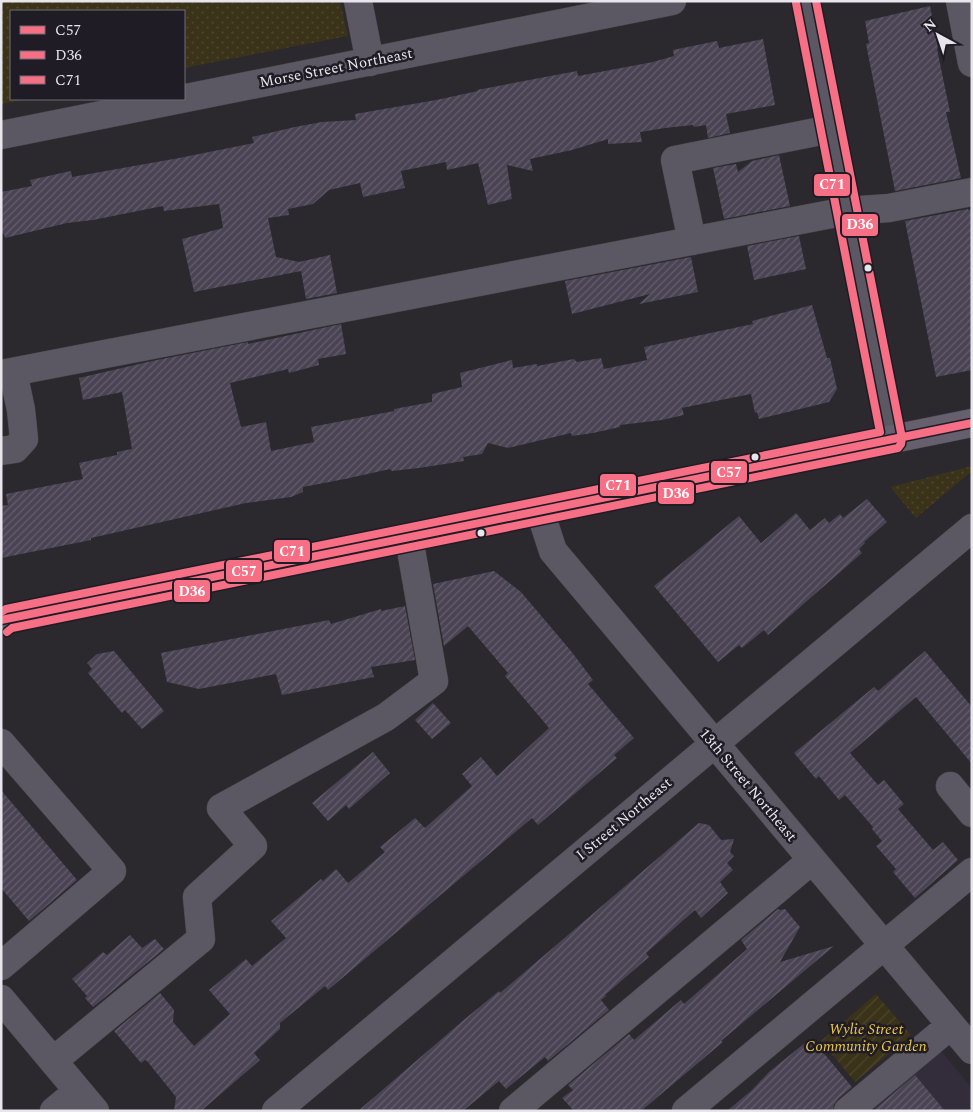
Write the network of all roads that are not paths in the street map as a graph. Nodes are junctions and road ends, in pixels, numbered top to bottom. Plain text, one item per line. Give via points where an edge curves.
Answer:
1 (358, 1) edge
2 (672, 1) edge
3 (806, 1) edge
4 (960, 1) edge
5 (370, 62) junction
6 (972, 63) edge
7 (185, 99) edge
8 (178, 100) edge
9 (831, 129) junction
10 (1, 135) edge
11 (972, 192) edge
12 (847, 211) junction
13 (692, 241) junction
14 (7, 373) edge
15 (972, 423) edge
16 (892, 440) junction
17 (1, 451) edge
18 (540, 511) junction
19 (972, 528) edge
20 (409, 538) junction
21 (3, 621) edge
22 (1, 743) edge
23 (713, 743) junction
24 (950, 786) dead end
25 (972, 813) edge
26 (812, 860) junction
27 (972, 872) edge
28 (884, 946) junction
29 (1, 966) edge
30 (1, 999) edge
31 (951, 1025) junction
32 (972, 1050) edge
33 (53, 1061) junction
34 (87, 1101) edge
35 (54, 1111) edge
36 (276, 1111) edge
37 (513, 1111) edge
38 (686, 1111) edge
39 (848, 1111) edge

1 - 5 street
2 - 5 street, Morse Street Northeast
3 - 9 street
4 - 6 street
5 - 7 street, Morse Street Northeast
8 - 10 street, Morse Street Northeast
9 - 12 street
9 - 13 street via 675,160
11 - 12 street via 889,208
12 - 13 street
12 - 16 street
13 - 14 street
14 - 17 street via 22,410 24,439 15,449
15 - 16 main road
16 - 18 main road
18 - 20 main road
18 - 23 street, 13th Street Northeast via 553,551
19 - 23 street, I Street Northeast
20 - 21 main road
20 - 33 street via 434,681 386,717 221,808 253,846 197,897 201,939
22 - 29 street via 112,871
23 - 26 street, 13th Street Northeast
23 - 36 street, I Street Northeast
24 - 25 street
26 - 28 street, 13th Street Northeast
26 - 37 street
27 - 28 street
28 - 31 street, 13th Street Northeast
28 - 38 street
30 - 33 street
31 - 32 street, 13th Street Northeast
31 - 39 street
33 - 34 street
34 - 35 street

